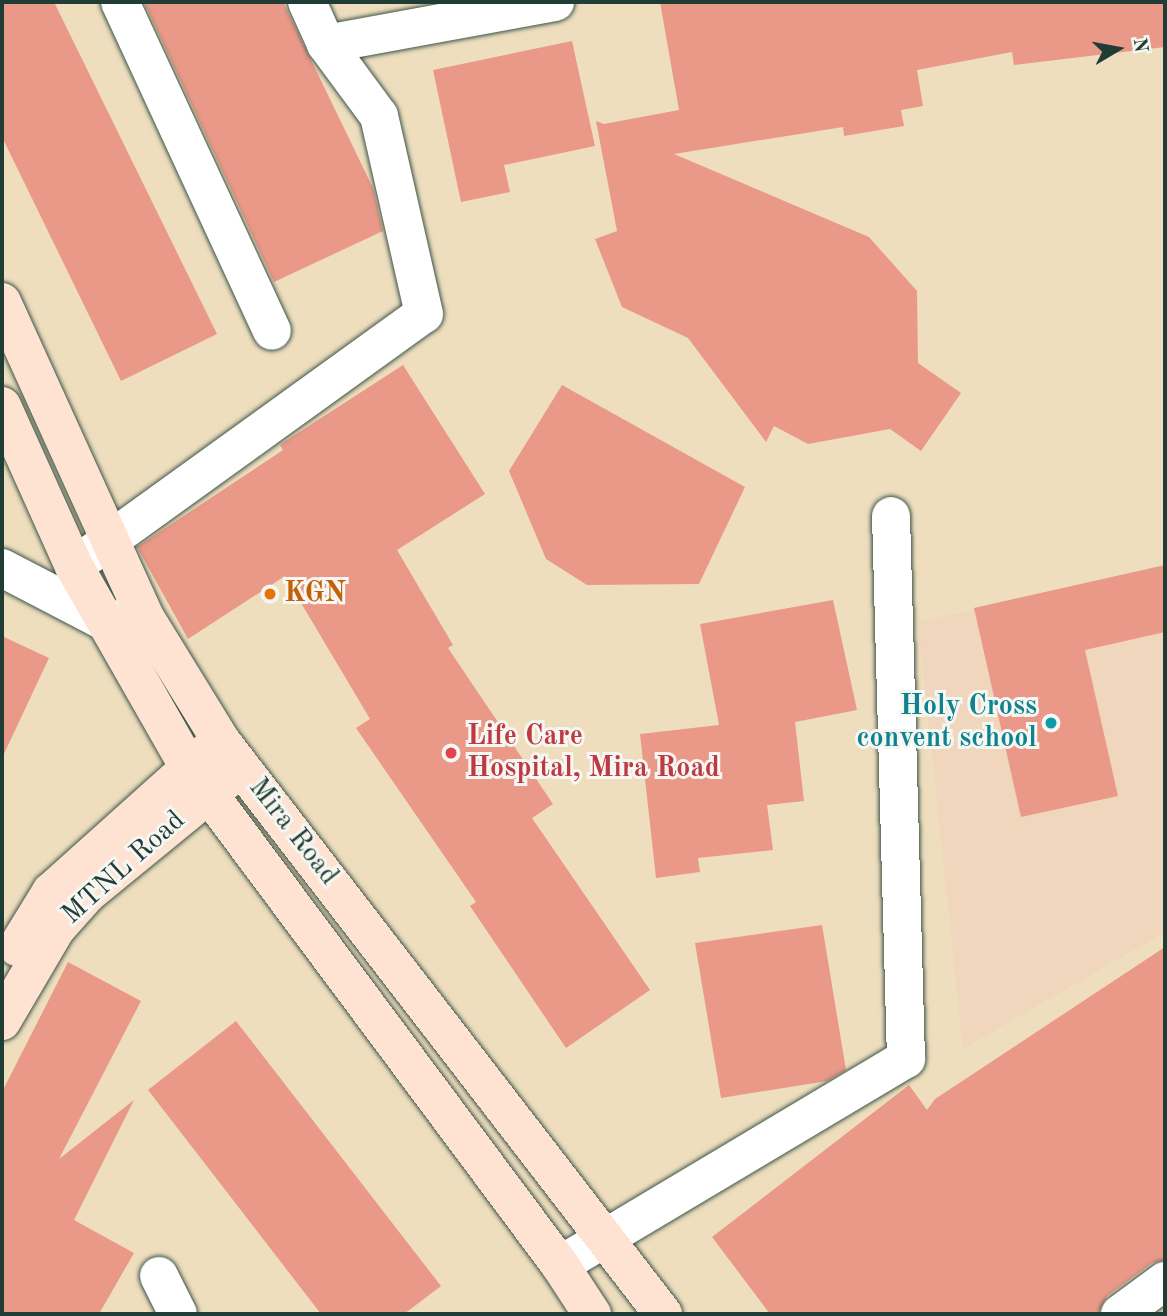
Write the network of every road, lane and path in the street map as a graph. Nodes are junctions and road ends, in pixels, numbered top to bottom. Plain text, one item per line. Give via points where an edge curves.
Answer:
1 (120, 2) edge
2 (307, 2) edge
3 (555, 2) edge
4 (326, 44) junction
5 (2, 302) edge
6 (272, 331) dead end
7 (2, 406) edge
8 (891, 516) dead end
9 (108, 541) junction
10 (74, 566) junction
11 (2, 568) edge
12 (146, 618) junction
13 (102, 620) junction
14 (232, 754) junction
15 (199, 780) junction
16 (2, 972) edge
17 (2, 1021) edge
18 (605, 1237) junction
19 (561, 1265) junction
20 (159, 1276) dead end
21 (1165, 1281) edge
22 (590, 1313) edge
23 (178, 1314) edge
24 (663, 1314) edge
25 (1120, 1314) edge

1 - 6 street
2 - 4 street
3 - 4 street
4 - 9 street via 379,116 424,314
5 - 9 main road, Mira Road
7 - 10 main road, Mira Road
8 - 18 street via 906,1059
9 - 10 street
9 - 12 main road, Mira Road
10 - 13 main road, Mira Road
11 - 13 street
12 - 13 street
12 - 14 main road, Mira Road
13 - 15 main road, Mira Road
14 - 15 main road, MTNL Road
14 - 18 main road, Mira Road
15 - 16 main road, MTNL Road via 51,892
15 - 17 main road, MTNL Road via 56,929
15 - 19 main road, Mira Road
18 - 19 street
18 - 24 main road, Mira Road
19 - 22 main road, Mira Road
20 - 23 street
21 - 25 street

